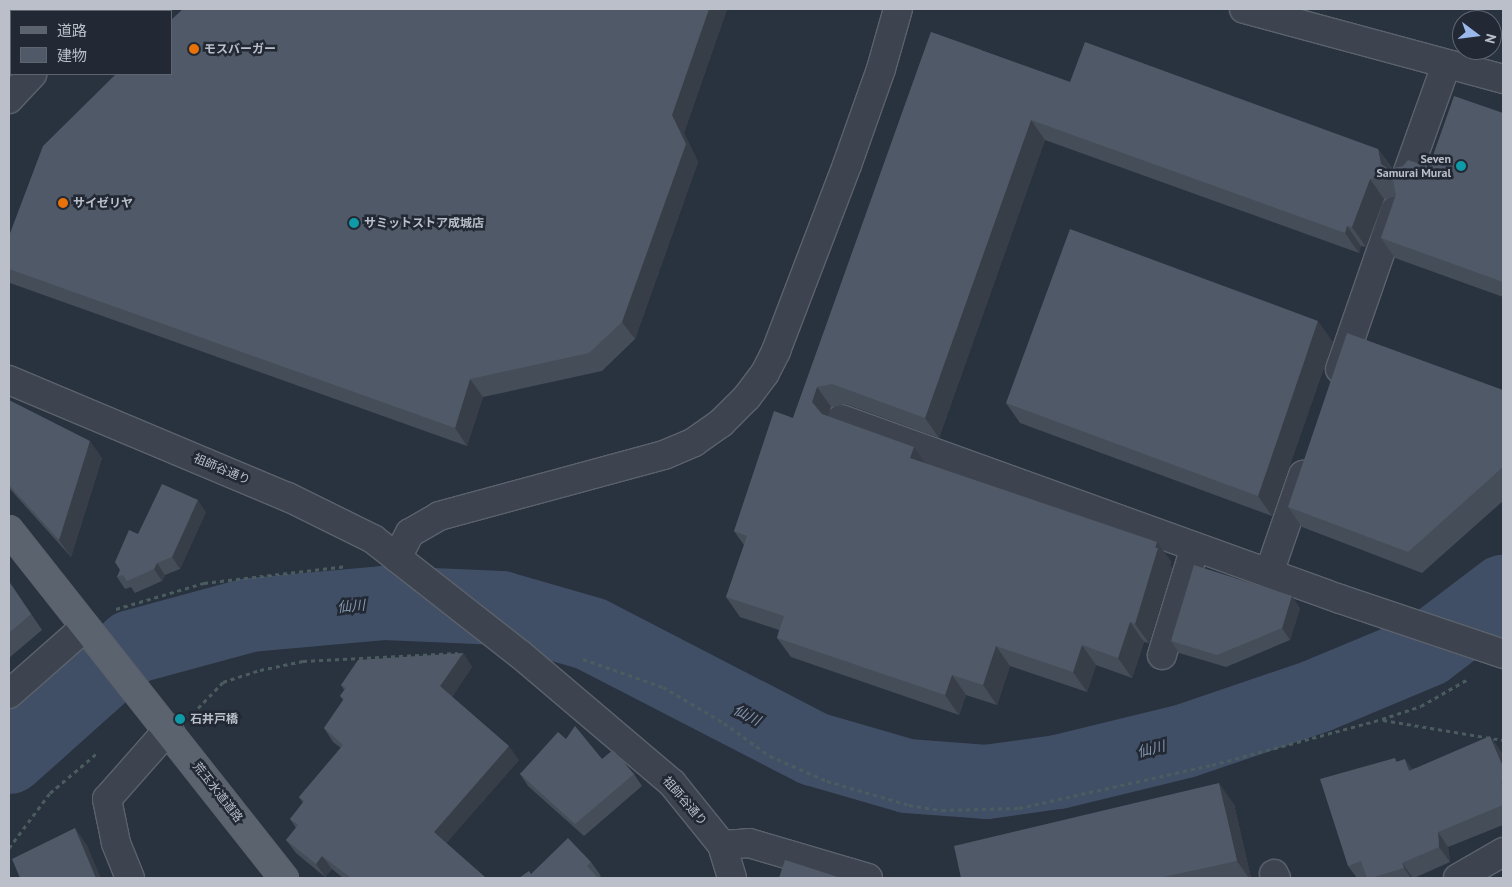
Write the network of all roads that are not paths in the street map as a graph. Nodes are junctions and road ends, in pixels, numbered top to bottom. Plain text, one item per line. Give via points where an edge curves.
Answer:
1 (898, 9) edge
2 (1244, 9) edge
3 (1446, 65) junction
4 (31, 75) edge
5 (1503, 79) edge
6 (9, 99) edge
7 (1407, 174) edge
8 (1395, 210) edge
9 (9, 380) edge
10 (1331, 394) edge
11 (841, 419) edge
12 (1311, 450) edge
13 (9, 530) edge
14 (1195, 546) junction
15 (397, 558) junction
16 (1269, 573) junction
17 (90, 632) junction
18 (1503, 654) edge
19 (1162, 655) dead end
20 (9, 694) edge
21 (169, 729) junction
22 (722, 845) junction
23 (1503, 852) edge
24 (130, 878) edge
25 (284, 878) edge
26 (732, 878) edge
27 (868, 878) edge
28 (1458, 878) edge

1 - 15 street via 850,156 776,350 765,373 747,397 694,442 664,456 439,516 410,533
2 - 3 street
3 - 5 street
3 - 7 street
4 - 6 street
8 - 10 street
9 - 15 street, 祖師谷通り via 288,498 373,539
11 - 14 street
12 - 16 street
13 - 17 main road
14 - 16 street
14 - 19 street
15 - 22 street, 祖師谷通り via 514,650 672,783
16 - 18 street
17 - 20 street
17 - 21 main road, 荒玉水道道路
21 - 24 street via 107,799 116,843
21 - 25 main road, 荒玉水道道路
22 - 26 street
22 - 27 street via 749,842
23 - 28 street

